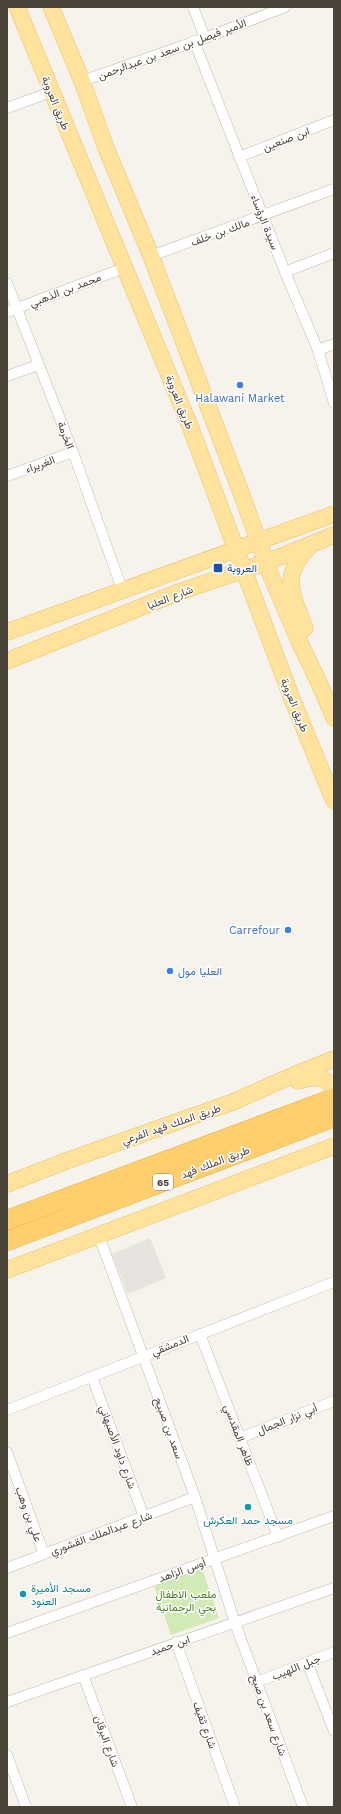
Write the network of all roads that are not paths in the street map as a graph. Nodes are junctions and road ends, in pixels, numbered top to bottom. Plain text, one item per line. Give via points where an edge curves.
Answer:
1 (17, 7) edge
2 (51, 7) edge
3 (193, 7) edge
4 (284, 7) edge
5 (205, 38) junction
6 (194, 42) junction
7 (82, 81) junction
8 (51, 92) junction
9 (7, 108) edge
10 (334, 120) edge
11 (239, 157) junction
12 (334, 189) edge
13 (264, 216) junction
14 (334, 253) edge
15 (151, 256) junction
16 (124, 268) junction
17 (285, 272) junction
18 (7, 283) edge
19 (12, 310) edge
20 (334, 344) edge
21 (318, 350) junction
22 (38, 365) junction
23 (7, 376) edge
24 (334, 403) edge
25 (72, 452) junction
26 (7, 476) edge
27 (334, 514) edge
28 (334, 535) edge
29 (259, 542) junction
30 (314, 542) junction
31 (236, 549) junction
32 (267, 562) junction
33 (243, 570) junction
34 (122, 589) junction
35 (7, 632) edge
36 (7, 660) edge
37 (320, 685) junction
38 (334, 718) edge
39 (334, 801) edge
40 (334, 1059) edge
41 (329, 1084) edge
42 (334, 1098) edge
43 (233, 1102) junction
44 (334, 1117) edge
45 (334, 1141) edge
46 (334, 1146) edge
47 (334, 1157) edge
48 (258, 1175) junction
49 (7, 1184) edge
50 (7, 1220) edge
51 (98, 1236) junction
52 (7, 1241) edge
53 (7, 1270) edge
54 (334, 1282) edge
55 (200, 1334) junction
56 (143, 1356) junction
57 (92, 1377) junction
58 (334, 1401) edge
59 (7, 1410) edge
60 (240, 1438) junction
61 (7, 1452) edge
62 (195, 1497) junction
63 (334, 1516) edge
64 (144, 1517) junction
65 (278, 1537) junction
66 (44, 1554) junction
67 (215, 1558) junction
68 (7, 1568) edge
69 (334, 1588) edge
70 (235, 1623) junction
71 (7, 1633) edge
72 (176, 1642) junction
73 (334, 1652) edge
74 (307, 1662) junction
75 (83, 1674) junction
76 (257, 1682) junction
77 (7, 1702) edge
78 (334, 1731) edge
79 (7, 1756) edge
80 (26, 1807) edge
81 (132, 1807) edge
82 (235, 1807) edge
83 (303, 1807) edge

1 - 8 main road, طريق العروبة
2 - 7 main road
3 - 5 street
4 - 5 street, الأمير فيصل بن سعد بن عبدالرحمن
5 - 6 street, الأمير فيصل بن سعد بن عبدالرحمن
6 - 7 street, الأمير فيصل بن سعد بن عبدالرحمن
6 - 11 street, سيدة الرؤساء
7 - 15 main road via 106,148
8 - 9 street
8 - 16 main road, طريق العروبة
10 - 11 street, ابن صنعين
11 - 13 street, سيدة الرؤساء
12 - 13 street, مالك بن خلف
13 - 15 street, مالك بن خلف
13 - 17 street, سيدة الرؤساء
14 - 17 street
15 - 29 main road
16 - 19 street, محمد بن الذهبي
16 - 31 main road, طريق العروبة via 190,426
17 - 21 street, سيدة الرؤساء
18 - 19 street, الخرمة
19 - 22 street, الخرمة
20 - 21 street
21 - 24 street, سيدة الرؤساء
22 - 23 street
22 - 25 street, الخرمة
25 - 26 street, الغريراء
25 - 34 street, الخرمة
27 - 29 main road, شارع العليا
28 - 30 main road, شارع العليا
29 - 31 main road, شارع العليا
29 - 32 main road
30 - 32 main road, شارع العليا
30 - 37 main road via 300,556 292,570 290,589 320,671
31 - 33 main road, طريق العروبة
31 - 34 main road, شارع العليا
32 - 33 main road, شارع العليا
32 - 37 main road
33 - 36 main road, شارع العليا via 179,592
33 - 39 main road, طريق العروبة
34 - 35 main road, شارع العليا
37 - 38 main road
40 - 43 main road, طريق الملك فهد الفرعي
41 - 43 main road via 317,1076
42 - 50 highway, طريق الملك فهد / 65
43 - 49 main road, طريق الملك فهد الفرعي
44 - 52 highway, طريق الملك فهد / 65
45 - 48 main road via 320,1151
46 - 48 main road
47 - 48 main road via 298,1168
48 - 51 main road
51 - 53 main road
51 - 56 street, سعد بن صبيح
54 - 55 street, الدمشقي
55 - 56 street, الدمشقي
55 - 60 street, ظاهر المقدسي
56 - 57 street, الدمشقي
56 - 62 street, سعد بن صبيح
57 - 59 street, الدمشقي
57 - 64 street, شارع داود الأصبهاني
58 - 60 street, أبي نزار الجمال
60 - 65 street, ظاهر المقدسي
61 - 66 street, علي بن وهب
62 - 64 street, شارع عبدالملك القشوري
62 - 67 street, سعد بن صبيح
63 - 65 street, أوس الزاهد
64 - 66 street, شارع عبدالملك القشوري
65 - 67 street, أوس الزاهد
66 - 68 street, شارع عبدالملك القشوري
67 - 70 street, سعد بن صبيح
67 - 71 street, أوس الزاهد
69 - 70 street, ابن حميد
70 - 72 street, ابن حميد
70 - 76 street, شارع سعد بن صبح
72 - 75 street, ابن حميد
72 - 82 street, شارع ثقيف
73 - 74 street, جبل اللهيب
74 - 76 street, جبل اللهيب
74 - 78 street
75 - 77 street, ابن حميد
75 - 81 street, شارع البرقان
76 - 83 street, شارع سعد بن صبح
79 - 80 street

